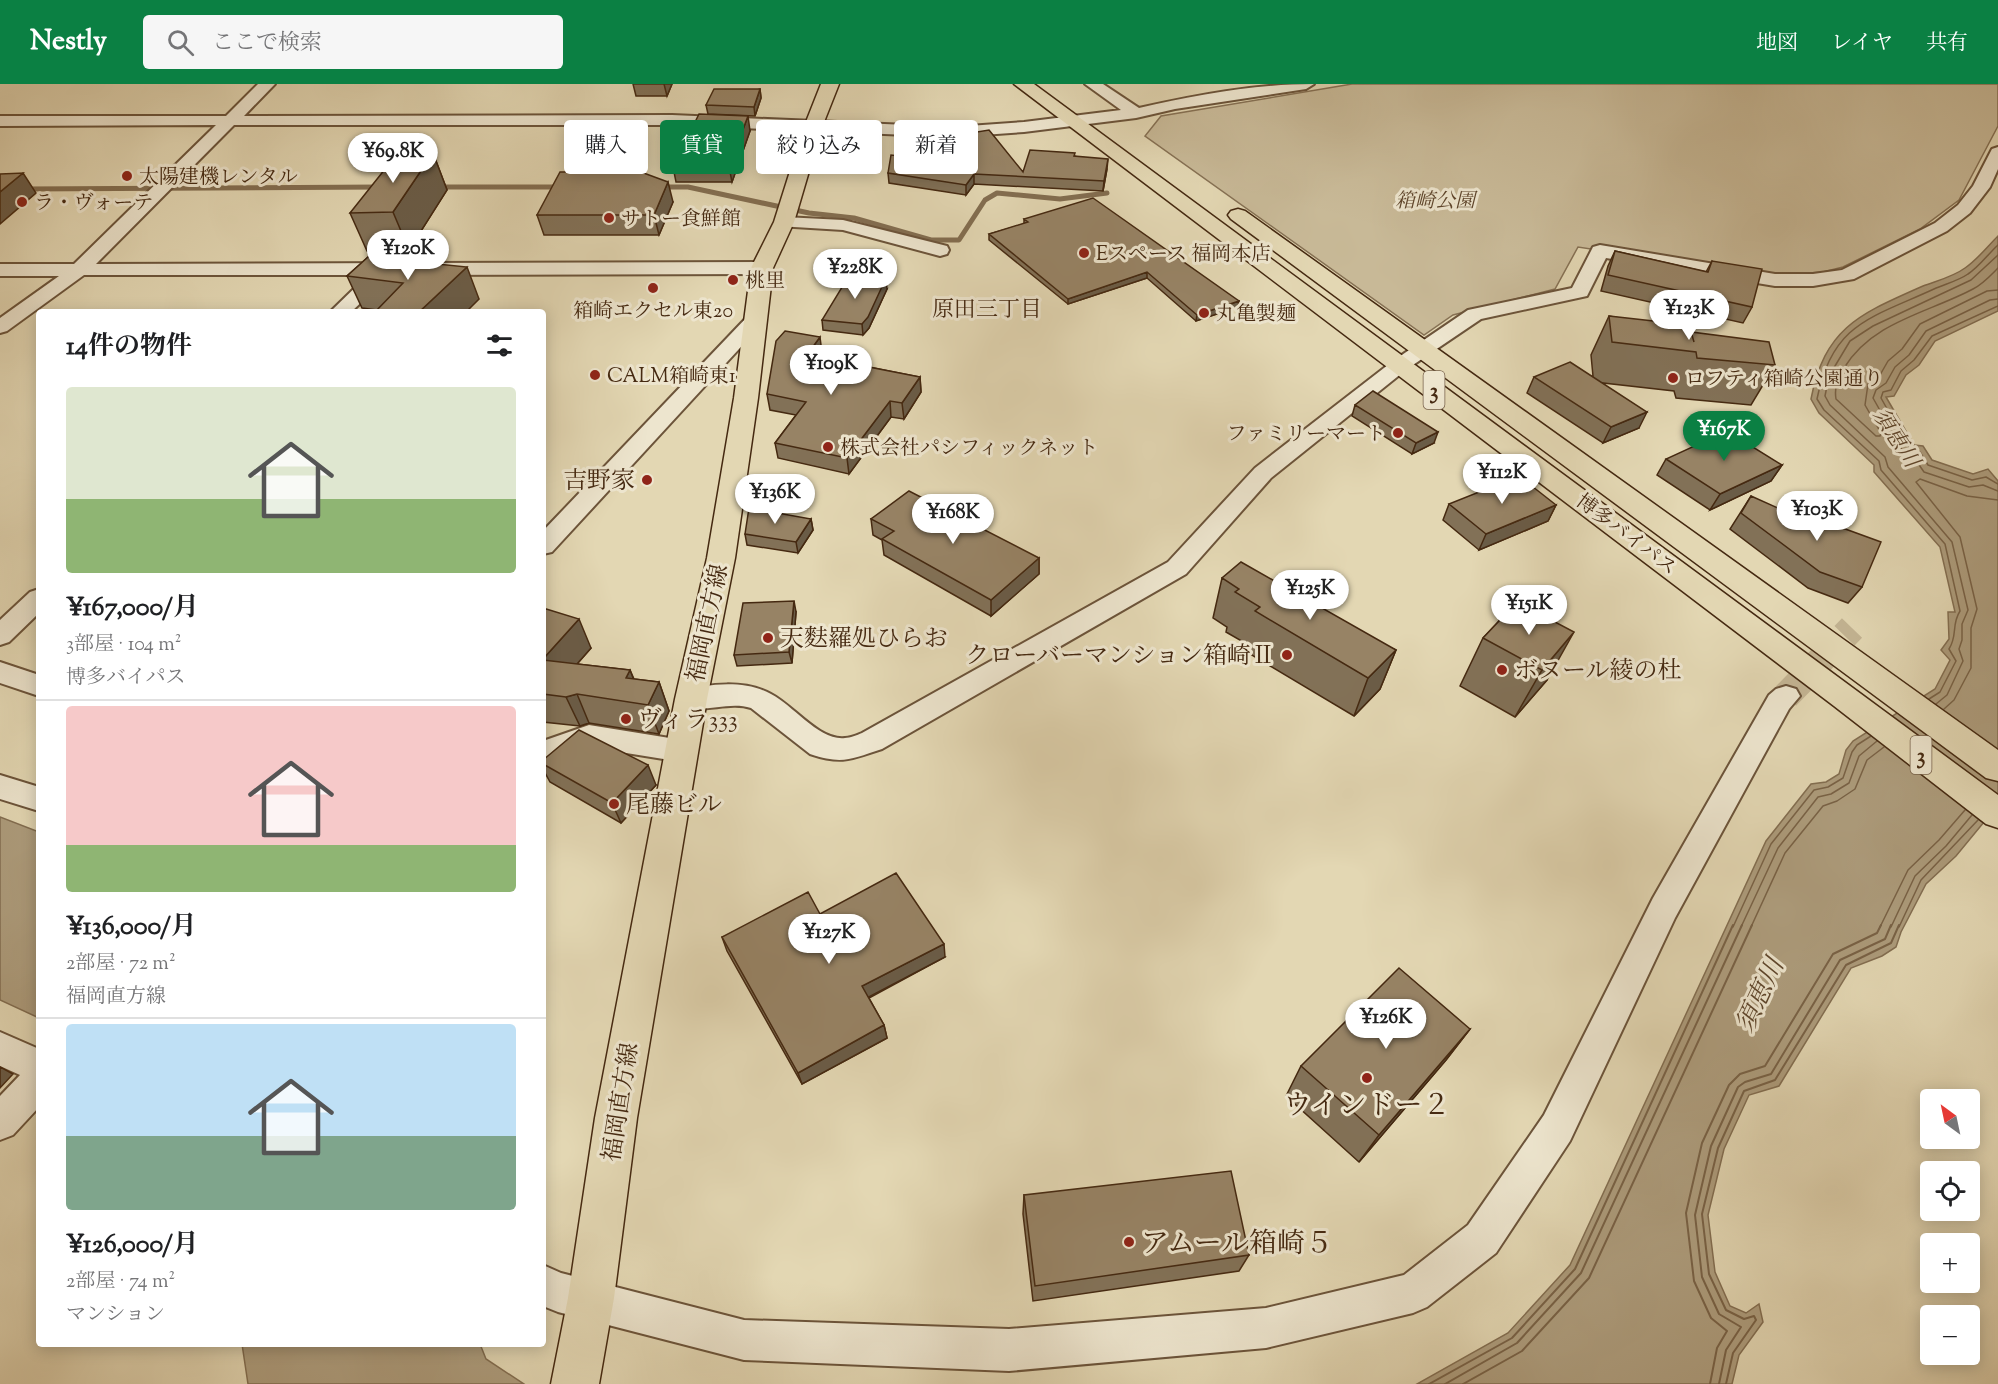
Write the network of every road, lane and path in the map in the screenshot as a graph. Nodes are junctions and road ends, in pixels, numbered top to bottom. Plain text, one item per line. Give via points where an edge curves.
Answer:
1 (267, 84) edge
2 (830, 84) edge
3 (1023, 84) edge
4 (1056, 84) edge
5 (1093, 84) edge
6 (1306, 84) edge
7 (1136, 112) junction
8 (1101, 117) junction
9 (816, 120) edge
10 (1072, 120) junction
11 (0, 121) edge
12 (230, 121) junction
13 (756, 125) edge
14 (882, 130) edge
15 (1998, 152) edge
16 (799, 174) edge
17 (784, 222) junction
18 (940, 250) dead end
19 (386, 268) junction
20 (762, 268) junction
21 (0, 270) edge
22 (80, 270) junction
23 (343, 309) edge
24 (755, 320) junction
25 (0, 327) edge
26 (1423, 349) junction
27 (1400, 365) junction
28 (546, 543) edge
29 (36, 601) edge
30 (0, 635) edge
31 (0, 672) edge
32 (36, 685) edge
33 (1786, 696) tunnel mouth
34 (692, 699) junction
35 (682, 751) junction
36 (546, 753) edge
37 (1998, 768) edge
38 (0, 787) edge
39 (36, 798) edge
40 (1998, 814) edge
41 (0, 1048) edge
42 (36, 1065) edge
43 (36, 1084) edge
44 (0, 1122) edge
45 (546, 1286) edge
46 (582, 1341) edge

1 - 12 street
2 - 9 main road, 福岡直方線
3 - 10 main road, 博多バイパス / 3
4 - 8 main road, 博多バイパス / 3
5 - 7 street
6 - 7 street
7 - 8 street
8 - 10 street
8 - 26 main road, 博多バイパス / 3
10 - 14 street via 954,132
10 - 27 main road, 博多バイパス / 3
11 - 12 street
12 - 13 street via 672,120
12 - 22 street
15 - 26 street via 1965,209 1941,227 1847,275 1775,280 1600,251 1580,291 1475,314
16 - 17 main road, 福岡直方線
17 - 18 street via 843,225
17 - 20 main road, 福岡直方線
19 - 20 street
19 - 22 street
19 - 23 street
20 - 24 main road, 福岡直方線
21 - 22 street
22 - 25 street
24 - 28 street
24 - 34 main road, 福岡直方線 via 721,558
26 - 27 street
26 - 37 main road, 博多バイパス / 3
27 - 34 street via 1263,472 1177,568 872,741 844,750 820,746 761,701 742,695
27 - 40 main road, 博多バイパス / 3
29 - 30 street
31 - 32 street
33 - 46 street via 1779,702 1664,908 1557,1128 1482,1239 1413,1293 1266,1328 1009,1350 744,1340
34 - 35 main road, 福岡直方線
35 - 36 street via 589,736
35 - 46 main road, 福岡直方線 via 616,1118
38 - 39 street
41 - 42 street
43 - 44 street
45 - 46 street via 558,1292

